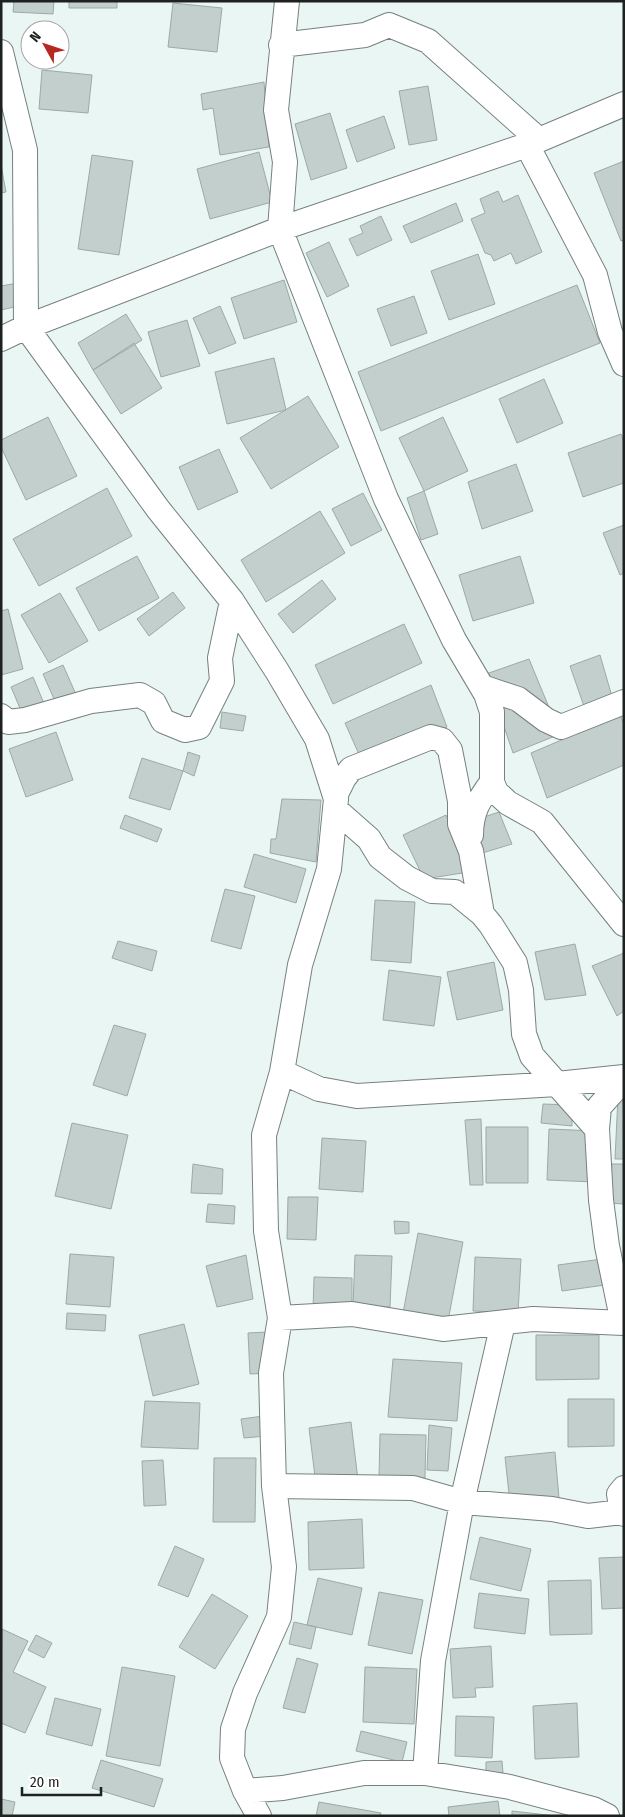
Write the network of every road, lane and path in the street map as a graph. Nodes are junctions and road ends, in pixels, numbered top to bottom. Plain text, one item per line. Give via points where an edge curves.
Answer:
1 (287, 1) edge
2 (281, 45) junction
3 (1, 52) edge
4 (624, 104) edge
5 (533, 143) junction
6 (280, 229) junction
7 (26, 327) junction
8 (1, 339) edge
9 (624, 364) edge
10 (232, 601) junction
11 (482, 687) junction
12 (624, 702) edge
13 (1, 716) edge
14 (492, 782) junction
15 (335, 803) junction
16 (471, 852) junction
17 (482, 914) junction
18 (624, 924) edge
19 (282, 1072) junction
20 (624, 1078) edge
21 (557, 1084) junction
22 (597, 1129) junction
23 (280, 1318) junction
24 (503, 1322) junction
25 (623, 1323) edge
26 (274, 1486) junction
27 (624, 1488) edge
28 (462, 1502) junction
29 (623, 1513) edge
30 (425, 1773) junction
31 (245, 1791) junction
32 (259, 1816) edge
33 (607, 1816) edge

1 - 2 street
2 - 5 street via 365,35 389,25 428,41
2 - 6 street via 276,110 285,162
3 - 7 street via 25,150
4 - 5 street
5 - 6 street
5 - 9 street via 594,275 610,332
6 - 7 street
6 - 11 street via 386,499 454,640
7 - 8 street
7 - 10 street via 158,510
10 - 13 street via 220,658 222,681 199,727 185,730 164,721 154,703 140,696 91,701 25,720 8,722
10 - 15 street via 317,739
11 - 12 street via 518,699 561,727
11 - 14 street via 492,712
14 - 16 street via 477,803 471,822
14 - 18 street via 496,792 508,803 542,822
15 - 16 street via 351,769 431,737 442,740 450,750 460,801 460,824
15 - 17 street via 369,839 380,857 407,878 432,891 455,892
15 - 19 street via 329,869 300,965
16 - 17 street
17 - 21 street via 515,962 524,1034 532,1056
19 - 21 street via 319,1089 357,1096
19 - 23 street via 264,1135 266,1231
20 - 21 street
20 - 22 street via 599,1107
21 - 22 street
22 - 25 street via 607,1246
23 - 24 street via 352,1314 443,1329
23 - 26 street via 271,1373
24 - 25 street via 533,1319
24 - 28 street
26 - 28 street via 413,1488
26 - 31 street via 284,1567 279,1617 245,1693 233,1729 232,1758
27 - 29 street via 619,1494
28 - 29 street via 552,1509 588,1516
28 - 30 street via 433,1661
30 - 31 street via 364,1773 284,1788
30 - 33 street via 510,1787
31 - 32 street

